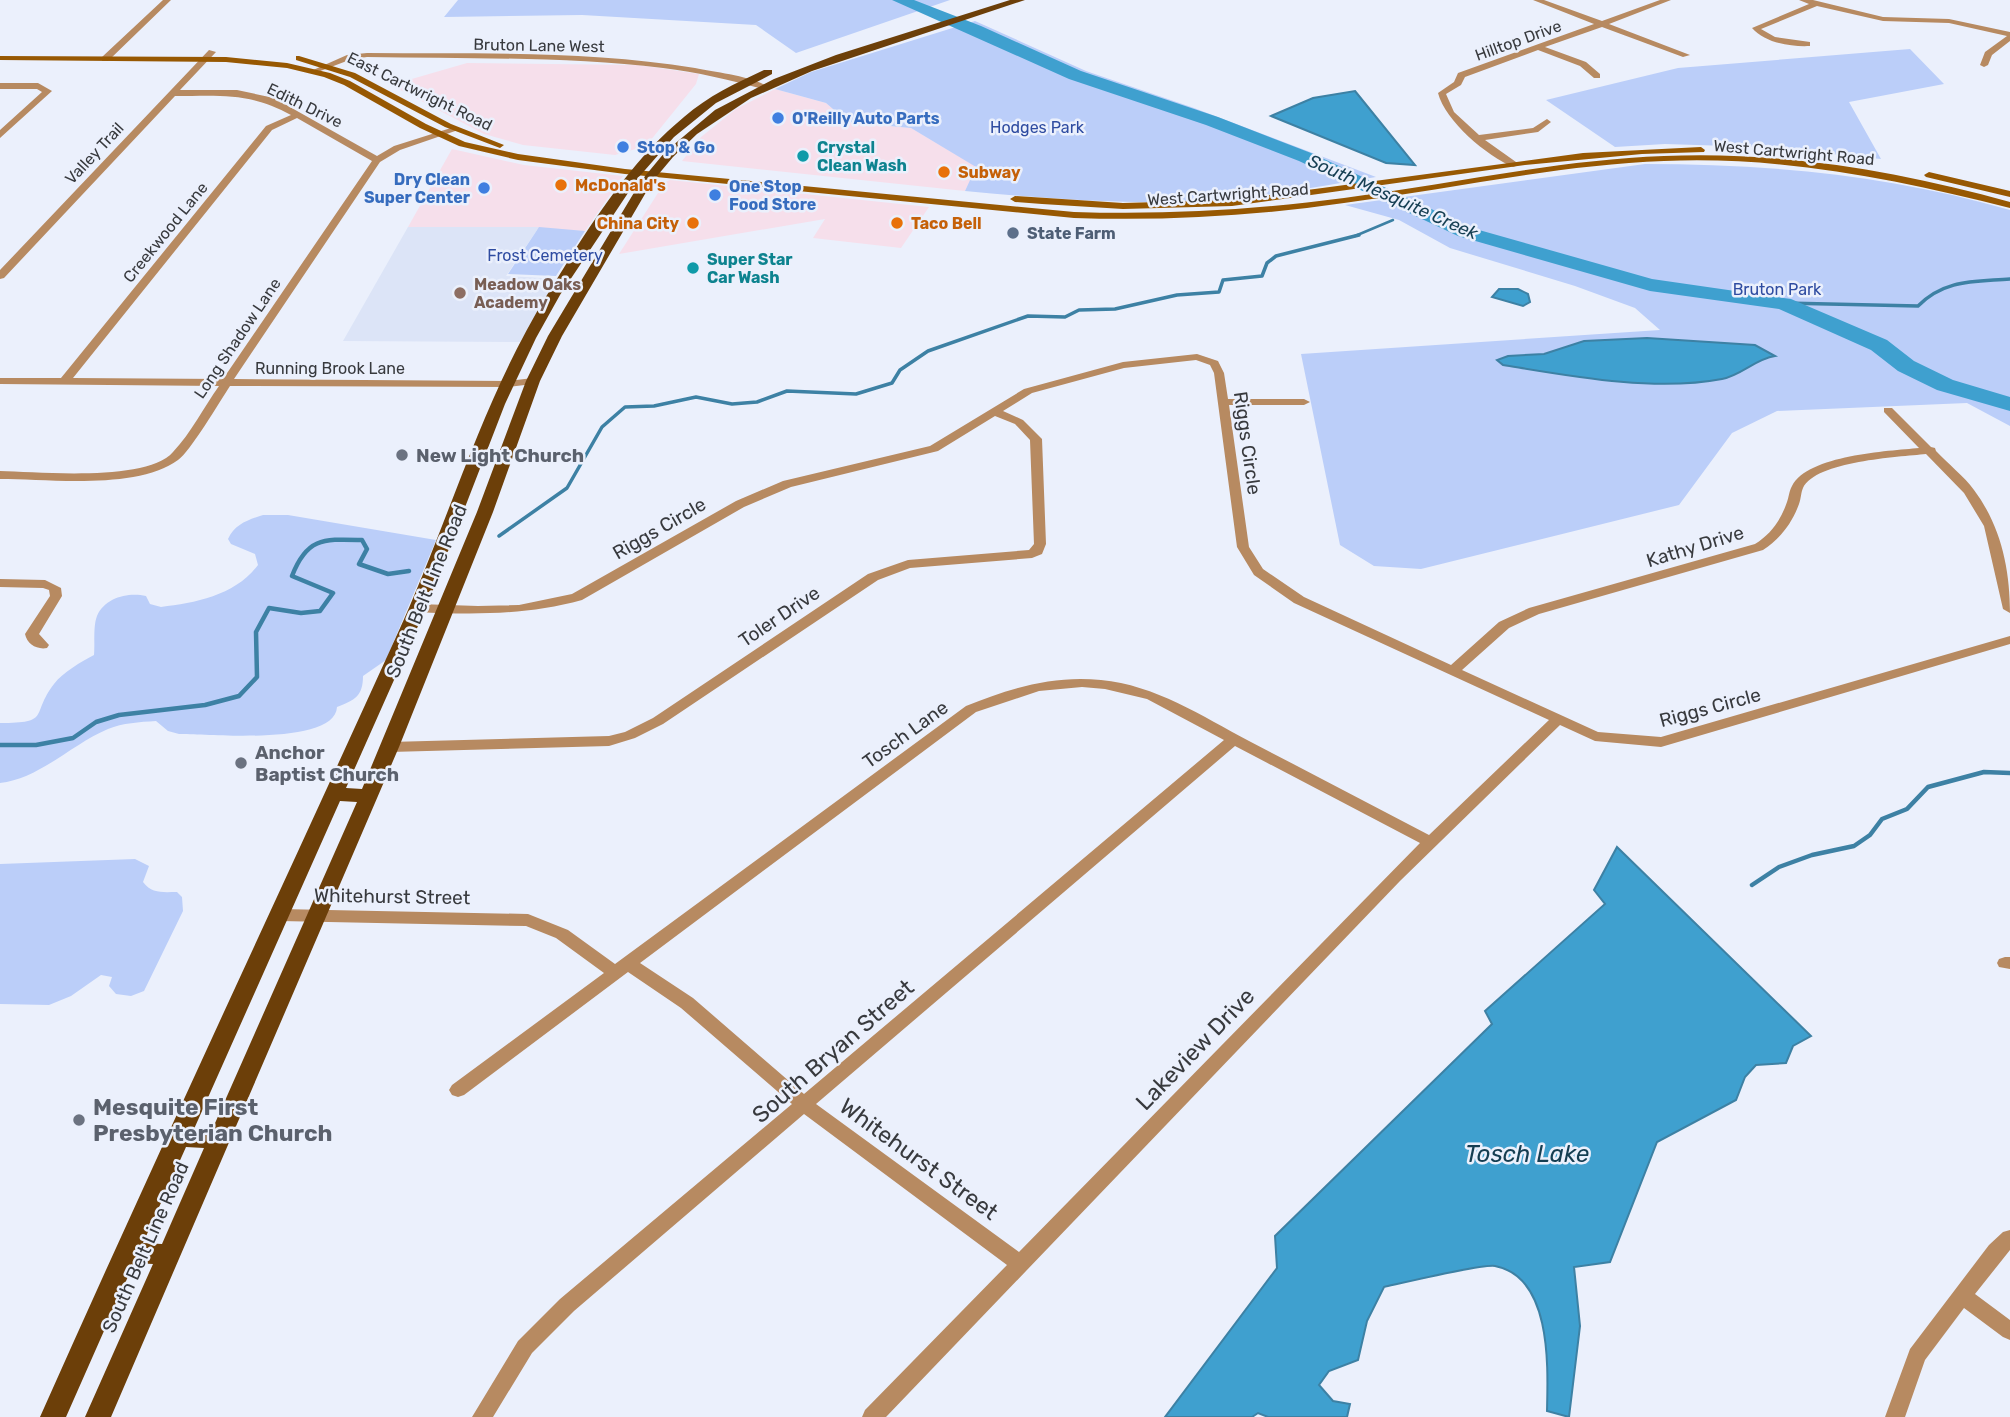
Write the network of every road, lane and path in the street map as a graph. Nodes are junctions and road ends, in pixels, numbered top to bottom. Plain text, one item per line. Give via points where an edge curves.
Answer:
1 (167, 0) edge
2 (1020, 0) edge
3 (1537, 0) edge
4 (1667, 0) edge
5 (1803, 0) edge
6 (1815, 4) junction
7 (987, 5) edge
8 (1603, 23) junction
9 (2010, 36) edge
10 (1807, 44) dead end
11 (1538, 47) junction
12 (0, 51) edge
13 (112, 52) junction
14 (1686, 55) dead end
15 (209, 56) junction
16 (0, 58) edge
17 (105, 59) junction
18 (331, 65) junction
19 (1984, 65) dead end
20 (315, 71) junction
21 (1597, 76) dead end
22 (746, 81) junction
23 (0, 86) edge
24 (763, 86) junction
25 (173, 93) junction
26 (299, 114) junction
27 (1547, 122) dead end
28 (457, 129) junction
29 (438, 134) junction
30 (0, 135) edge
31 (1478, 138) junction
32 (377, 160) junction
33 (1513, 164) junction
34 (638, 167) junction
35 (656, 169) junction
36 (1561, 169) junction
37 (1910, 176) junction
38 (1481, 180) junction
39 (2010, 194) edge
40 (2010, 205) edge
41 (1078, 210) junction
42 (599, 226) junction
43 (601, 256) junction
44 (0, 276) edge
45 (0, 381) edge
46 (533, 381) junction
47 (64, 382) junction
48 (226, 383) junction
49 (507, 384) junction
50 (1304, 401) dead end
51 (1223, 402) junction
52 (1888, 410) dead end
53 (995, 412) junction
54 (1931, 450) junction
55 (0, 475) edge
56 (465, 484) junction
57 (495, 484) junction
58 (0, 583) edge
59 (418, 608) junction
60 (444, 609) junction
61 (2010, 609) edge
62 (2010, 640) edge
63 (42, 645) dead end
64 (1452, 671) junction
65 (1557, 720) junction
66 (1234, 738) junction
67 (390, 747) junction
68 (334, 794) junction
69 (369, 796) junction
70 (1432, 843) junction
71 (279, 915) junction
72 (318, 915) junction
73 (620, 968) junction
74 (458, 1090) dead end
75 (805, 1105) junction
76 (179, 1138) junction
77 (219, 1139) junction
78 (2010, 1238) edge
79 (127, 1253) junction
80 (169, 1254) junction
81 (1019, 1263) junction
82 (1963, 1296) junction
83 (2010, 1331) edge
84 (53, 1417) edge
85 (98, 1417) edge
86 (482, 1417) edge
87 (872, 1417) edge
88 (1895, 1417) edge

1 - 13 street
2 - 7 main road, South Belt Line Road
3 - 8 street
4 - 8 street, Hilltop Drive
5 - 6 street
6 - 9 street via 1883,19 1949,21
6 - 10 street via 1756,28 1778,39
7 - 22 main road, South Belt Line Road via 975,4
7 - 24 main road, South Belt Line Road
8 - 11 street, Hilltop Drive
8 - 14 street
9 - 19 street via 1988,54
11 - 21 street via 1583,64
11 - 31 street, Hilltop Drive via 1461,75 1458,83 1442,93 1450,113
12 - 13 main road, East Cartwright Road
13 - 15 main road, East Cartwright Road
13 - 17 street
15 - 17 main road, East Cartwright Road
15 - 18 main road, East Cartwright Road via 277,55
15 - 20 main road, East Cartwright Road
15 - 25 street, Valley Trail
16 - 17 main road, East Cartwright Road
18 - 20 street, Bruton Lane West
18 - 22 street, Bruton Lane West via 367,55 635,61
18 - 28 main road, East Cartwright Road via 371,81
20 - 29 main road, East Cartwright Road via 363,91
22 - 24 street, Bruton Lane West
22 - 34 main road, South Belt Line Road via 673,130
23 - 30 street via 38,86 48,91
24 - 35 main road, South Belt Line Road via 700,124
25 - 26 street, Edith Drive via 237,93 271,100
25 - 44 street, Valley Trail
26 - 32 street, Edith Drive
26 - 47 street, Creekwood Lane via 269,128
27 - 31 street via 1535,130
28 - 29 street, Long Shadow Lane
28 - 34 main road, East Cartwright Road via 502,146
29 - 32 street, Long Shadow Lane
29 - 34 main road, East Cartwright Road via 476,149 512,156
31 - 33 street, Hilltop Drive
32 - 48 street, Long Shadow Lane
33 - 36 main road
33 - 37 main road, West Cartwright Road via 1600,153 1712,150 1799,155
33 - 38 main road
33 - 41 main road, West Cartwright Road via 1311,193
34 - 35 main road, East Cartwright Road
34 - 42 main road, South Belt Line Road
35 - 41 main road, West Cartwright Road
35 - 43 main road, South Belt Line Road
36 - 37 main road, West Cartwright Road via 1619,161 1735,160
36 - 38 main road, West Cartwright Road
37 - 39 main road, West Cartwright Road
37 - 40 main road, West Cartwright Road
38 - 41 main road, West Cartwright Road via 1205,215
42 - 43 main road via 611,229
42 - 49 main road, South Belt Line Road via 530,336
43 - 46 main road, South Belt Line Road
45 - 47 street, Running Brook Lane
46 - 49 street, Running Brook Lane
46 - 57 main road, South Belt Line Road
47 - 48 street, Running Brook Lane
48 - 49 street, Running Brook Lane
48 - 55 street, Long Shadow Lane via 176,457 149,471 116,476
49 - 56 main road, South Belt Line Road
50 - 51 street
51 - 53 street, Riggs Circle via 1217,369 1208,359 1197,357 1076,375 1028,391
51 - 64 street, Riggs Circle via 1243,547 1249,562 1268,581 1299,600
52 - 54 street
53 - 60 street, Riggs Circle via 934,449 786,484 763,494 577,597 533,607
53 - 67 street, Toler Drive via 1019,422 1036,439 1038,551 908,564 873,577 630,735 575,743
54 - 61 street via 1969,491 1990,526
54 - 64 street, Kathy Drive via 1831,465 1798,485 1786,522 1774,538 1759,547 1534,611 1504,625
56 - 57 main road
56 - 59 main road, South Belt Line Road
57 - 60 main road, South Belt Line Road
58 - 63 street via 55,588 56,596 32,634
59 - 60 street, Riggs Circle
59 - 68 main road, South Belt Line Road
60 - 67 main road, South Belt Line Road
62 - 65 street, Riggs Circle via 1661,742 1595,737
64 - 65 street, Riggs Circle
65 - 70 street, Lakeview Drive
66 - 70 street, Tosch Lane
66 - 73 street, Tosch Lane via 1152,696 1104,683 1073,682 1010,692 971,709
66 - 75 street, South Bryan Street
67 - 69 main road, South Belt Line Road
68 - 69 main road
68 - 71 main road, South Belt Line Road
69 - 72 main road, South Belt Line Road
70 - 81 street, Lakeview Drive
71 - 72 street, Whitehurst Street
71 - 76 main road, South Belt Line Road
72 - 73 street, Whitehurst Street via 528,920
72 - 77 main road, South Belt Line Road
73 - 74 street, Tosch Lane
73 - 75 street, Whitehurst Street via 687,1003
75 - 81 street, Whitehurst Street
75 - 86 street, South Bryan Street via 524,1347
76 - 77 main road
76 - 79 main road, South Belt Line Road
77 - 80 main road, South Belt Line Road
78 - 82 street
79 - 80 main road
79 - 84 main road, South Belt Line Road
80 - 85 main road, South Belt Line Road
81 - 87 street, Lakeview Drive
82 - 83 street
82 - 88 street via 1917,1355

